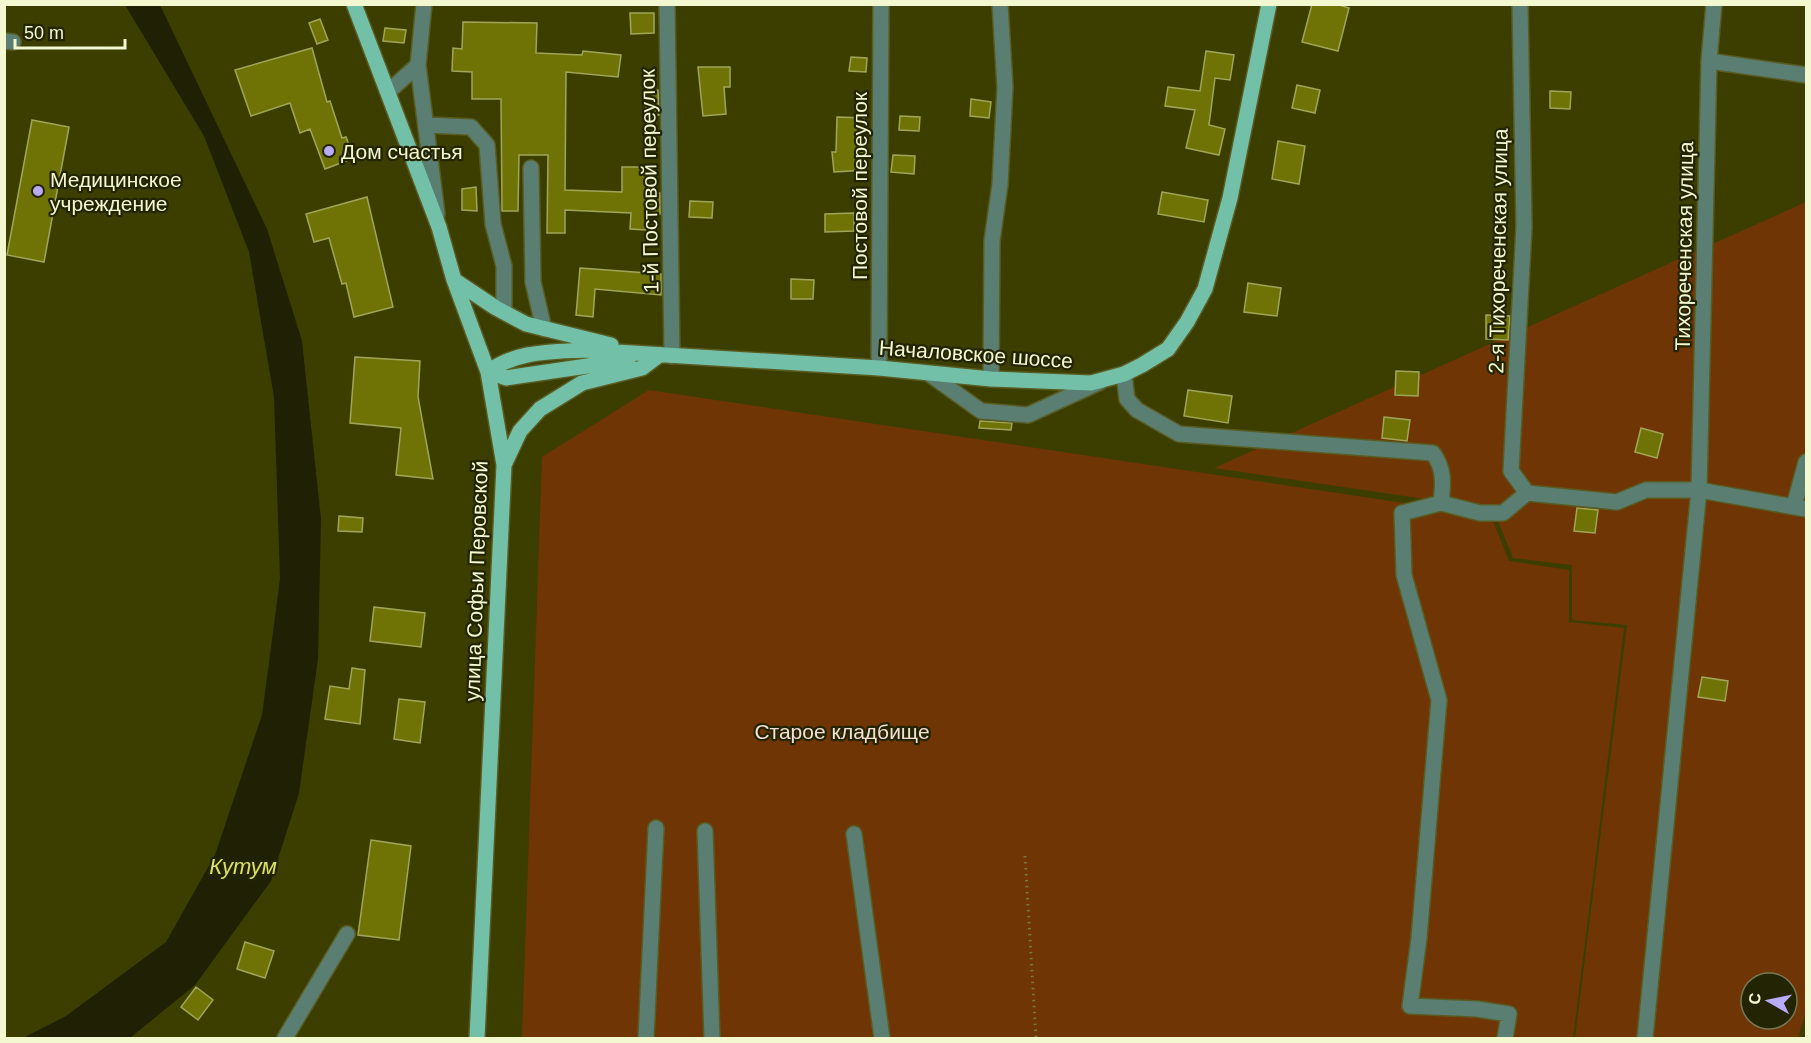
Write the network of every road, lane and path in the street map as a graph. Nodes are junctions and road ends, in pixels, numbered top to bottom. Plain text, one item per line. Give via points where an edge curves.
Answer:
1 (354, 4) edge
2 (424, 4) edge
3 (667, 4) edge
4 (881, 4) edge
5 (1000, 4) edge
6 (1269, 4) edge
7 (1520, 4) edge
8 (1714, 4) edge
9 (1709, 61) junction
10 (418, 65) junction
11 (1806, 75) edge
12 (389, 91) junction
13 (426, 126) junction
14 (531, 168) dead end
15 (439, 227) junction
16 (454, 280) junction
17 (504, 312) junction
18 (544, 329) junction
19 (665, 356) junction
20 (879, 368) junction
21 (488, 372) junction
22 (928, 373) junction
23 (1117, 376) junction
24 (991, 379) junction
25 (1806, 462) edge
26 (504, 465) junction
27 (1699, 489) junction
28 (1527, 493) junction
29 (1441, 503) junction
30 (1800, 508) edge
31 (656, 828) dead end
32 (705, 831) dead end
33 (854, 834) dead end
34 (1025, 856) dead end
35 (347, 934) dead end
36 (1506, 1037) edge
37 (285, 1038) edge
38 (477, 1038) edge
39 (646, 1038) edge
40 (712, 1038) edge
41 (882, 1038) edge
42 (1036, 1038) edge
43 (1645, 1038) edge

1 - 12 main road, улица Софьи Перовской
2 - 10 street
3 - 19 street, 1-й Постовой переулок
4 - 20 street, Постовой переулок
5 - 24 street via 1005,87 1000,184 992,241
6 - 23 main road, Началовское шоссе via 1230,198 1205,289 1168,349
7 - 28 street, 2-я Тихореченская улица via 1524,228 1511,471
8 - 9 street, Тихореченская улица
9 - 11 street
9 - 27 street, Тихореченская улица
10 - 12 street
10 - 13 street
12 - 15 main road, улица Софьи Перовской
13 - 15 street
13 - 17 street via 471,127 487,145 492,224 504,266
14 - 18 street via 533,282
15 - 16 main road, улица Софьи Перовской
16 - 17 main road
16 - 21 main road, улица Софьи Перовской
17 - 18 main road
18 - 19 main road
19 - 20 main road, Началовское шоссе
19 - 21 main road, Началовское шоссе via 584,350 541,352 505,359
19 - 26 main road via 642,368 582,383 540,409 520,431
20 - 22 main road, Началовское шоссе
21 - 26 main road, улица Софьи Перовской
22 - 23 street via 981,411 1028,415
22 - 24 main road, Началовское шоссе
23 - 24 main road, Началовское шоссе via 1091,383
23 - 29 street via 1127,399 1137,410 1179,434 1433,453 1443,478
25 - 30 street
26 - 38 main road, улица Софьи Перовской
27 - 28 street via 1646,490 1617,502
27 - 30 street
27 - 43 street, Тихореченская улица
28 - 29 street via 1503,513 1480,513
29 - 36 street via 1401,513 1404,575 1439,700 1410,1006 1509,1014
31 - 39 street
32 - 40 street
33 - 41 street
34 - 42 path
35 - 37 street

